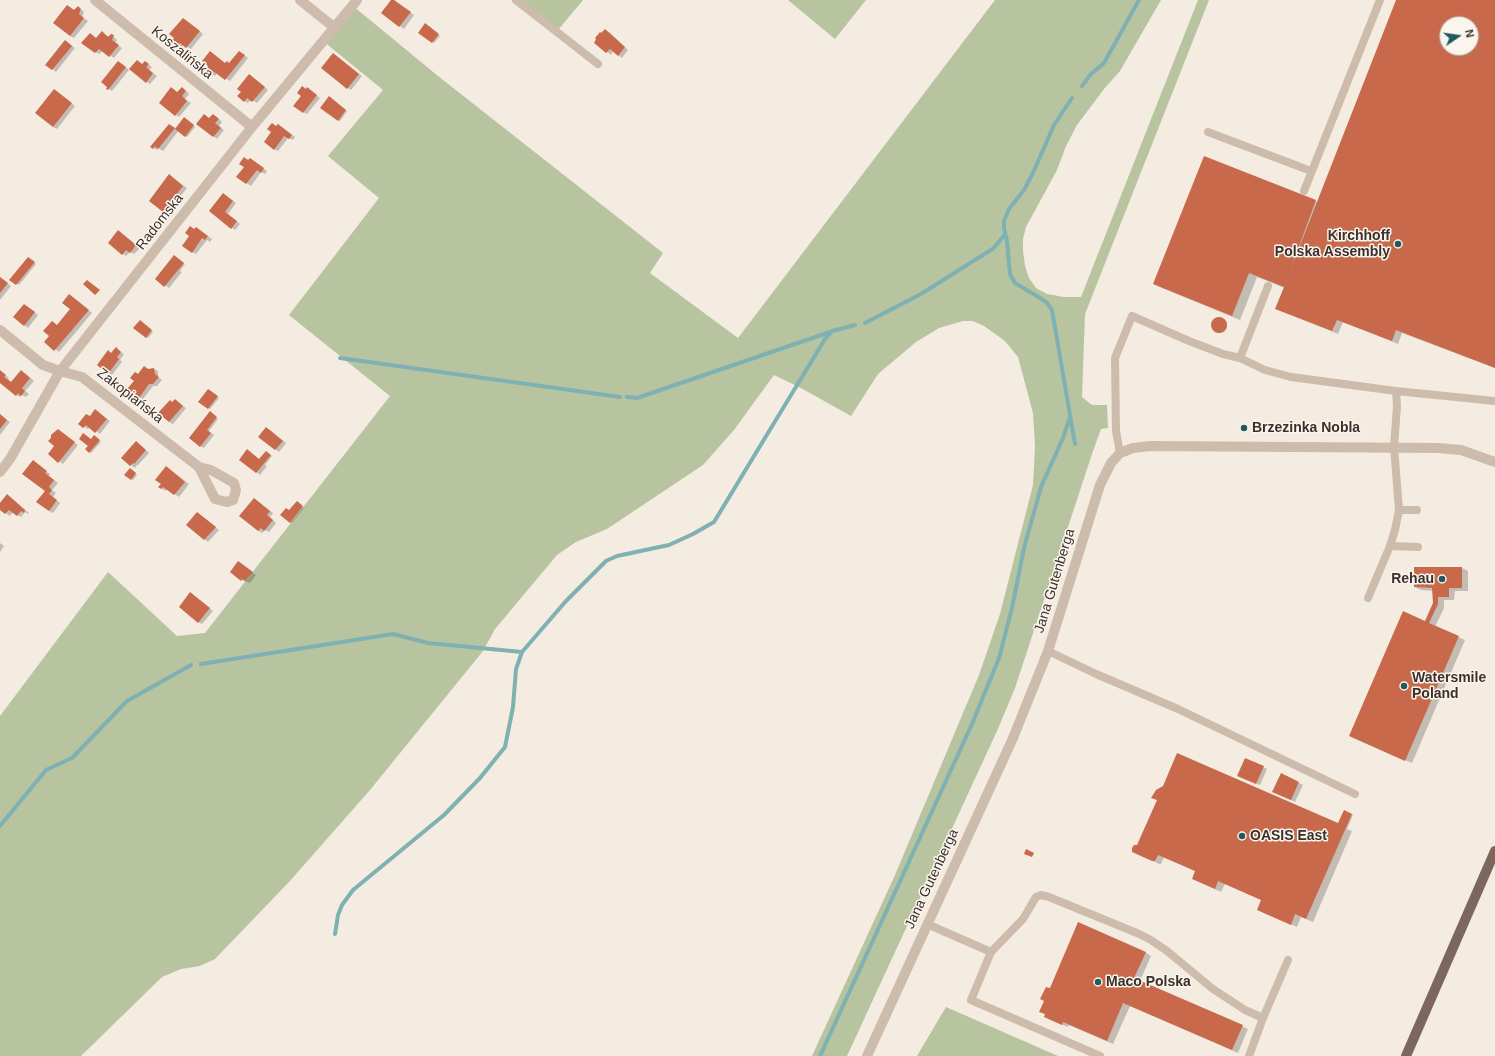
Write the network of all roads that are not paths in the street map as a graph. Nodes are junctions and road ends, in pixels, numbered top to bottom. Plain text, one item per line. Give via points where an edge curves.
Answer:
1 (95, 0) edge
2 (300, 0) edge
3 (358, 0) edge
4 (516, 0) edge
5 (1380, 0) edge
6 (334, 28) junction
7 (598, 64) dead end
8 (252, 127) junction
9 (1208, 132) dead end
10 (1311, 171) junction
11 (1304, 191) dead end
12 (1268, 286) dead end
13 (0, 330) edge
14 (1240, 358) junction
15 (60, 371) junction
16 (1396, 390) junction
17 (1495, 401) edge
18 (1394, 447) junction
19 (1120, 453) junction
20 (1491, 460) edge
21 (1495, 466) edge
22 (199, 468) dead end
23 (0, 472) edge
24 (1399, 510) junction
25 (1417, 510) dead end
26 (1390, 546) junction
27 (1418, 547) dead end
28 (1368, 598) dead end
29 (1048, 651) junction
30 (1355, 794) dead end
31 (1495, 851) edge
32 (927, 924) junction
33 (991, 952) junction
34 (1288, 960) dead end
35 (1263, 1018) junction
36 (867, 1056) edge
37 (1100, 1056) edge
38 (1249, 1056) edge
39 (1406, 1056) edge

1 - 8 street, Koszalińska
2 - 6 street
3 - 6 street, Radomska
4 - 7 lane
5 - 10 lane
6 - 8 street, Radomska
8 - 15 street, Radomska
9 - 10 lane
10 - 11 lane
12 - 14 lane
13 - 15 street, Zakopiańska via 43,365
14 - 16 lane via 1265,370 1291,377
14 - 19 lane via 1188,341 1132,316 1115,358 1116,431
15 - 22 street, Zakopiańska via 82,377
15 - 23 street, Radomska
16 - 17 lane
16 - 18 lane
18 - 19 street via 1151,446 1133,448
18 - 20 street via 1461,450
18 - 24 lane
19 - 29 street, Jana Gutenberga via 1100,485
20 - 21 street
24 - 25 lane
24 - 26 lane
26 - 27 lane
26 - 28 lane
29 - 30 lane via 1178,708
29 - 32 street, Jana Gutenberga via 1013,738
31 - 39 main road
32 - 33 lane
32 - 36 street, Jana Gutenberga
33 - 35 lane via 1023,919 1036,897 1041,895 1151,940 1213,989 1245,1010
33 - 37 lane via 971,1000
34 - 35 lane
35 - 38 lane

